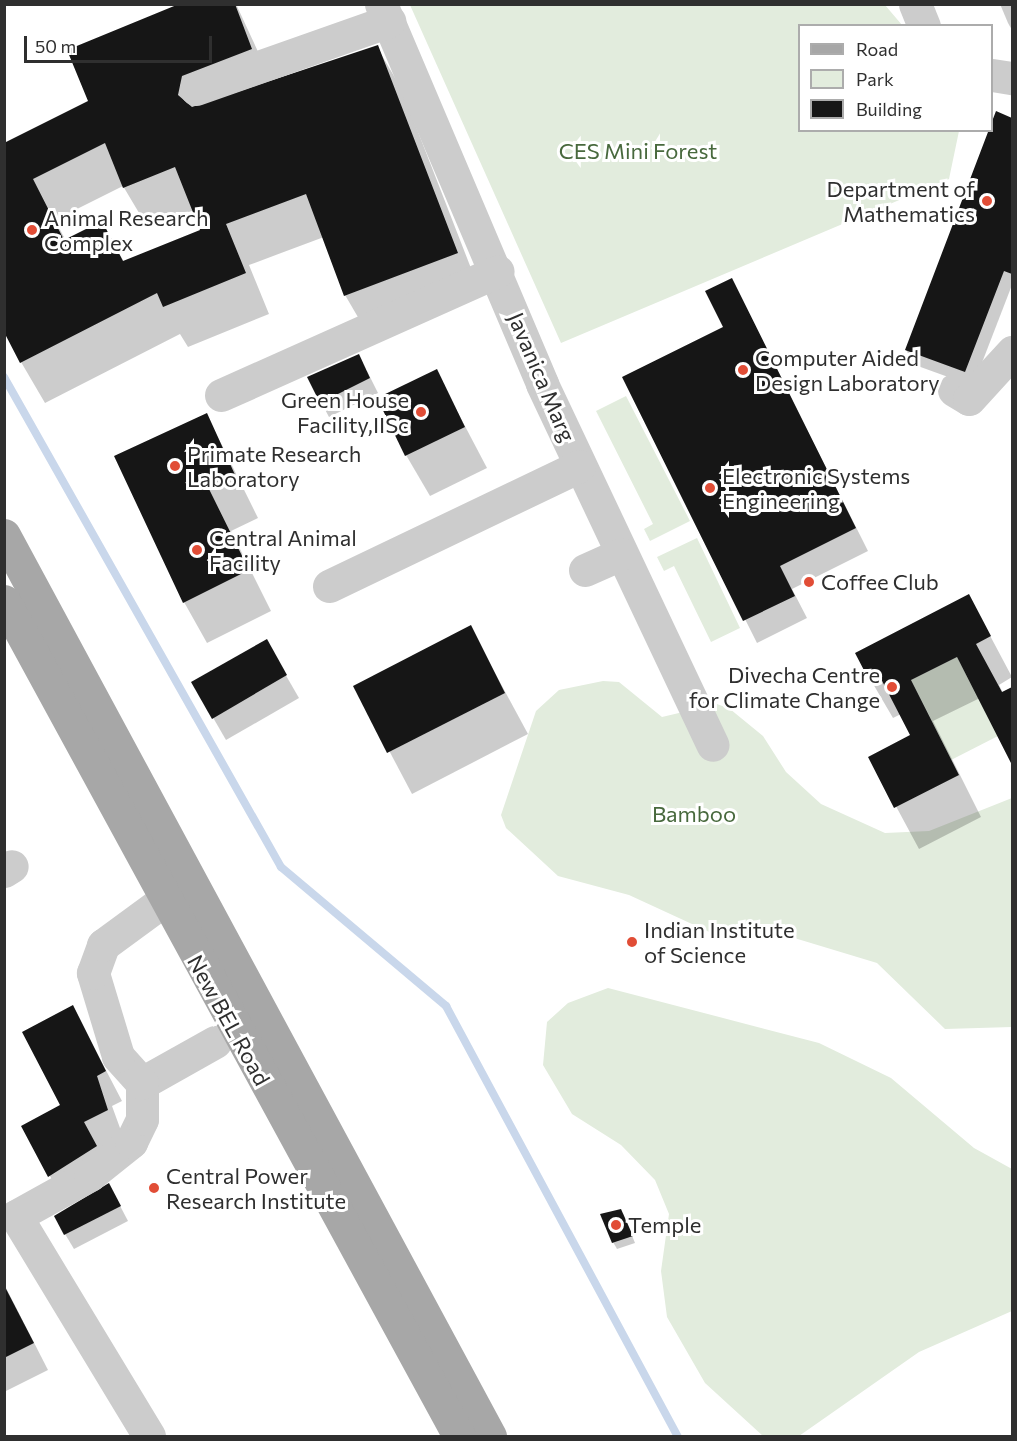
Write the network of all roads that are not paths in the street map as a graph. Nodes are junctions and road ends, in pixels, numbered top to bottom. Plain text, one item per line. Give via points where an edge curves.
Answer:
1 (915, 4) edge
2 (385, 13) edge
3 (923, 24) edge
4 (993, 75) edge
5 (1012, 78) edge
6 (196, 89) dead end
7 (498, 271) junction
8 (1012, 352) edge
9 (954, 390) dead end
10 (221, 395) dead end
11 (579, 466) junction
12 (4, 535) edge
13 (621, 554) junction
14 (585, 570) dead end
15 (329, 586) dead end
16 (4, 601) edge
17 (713, 745) dead end
18 (163, 901) junction
19 (215, 1042) dead end
20 (142, 1083) junction
21 (10, 1209) edge
22 (149, 1437) edge
23 (459, 1437) edge
24 (490, 1437) edge

1 - 3 lane
2 - 6 lane
2 - 7 lane, Javanica Marg
4 - 5 lane
7 - 10 lane
7 - 11 lane, Javanica Marg
8 - 9 lane via 969,399
11 - 13 lane, Javanica Marg
11 - 15 lane
12 - 24 main road
13 - 14 lane
13 - 17 lane, Javanica Marg
16 - 18 main road, New BEL Road
18 - 20 lane via 103,945 93,973 118,1056
18 - 23 main road, New BEL Road
19 - 20 lane
20 - 21 lane via 142,1119 131,1142 90,1175
21 - 22 lane

